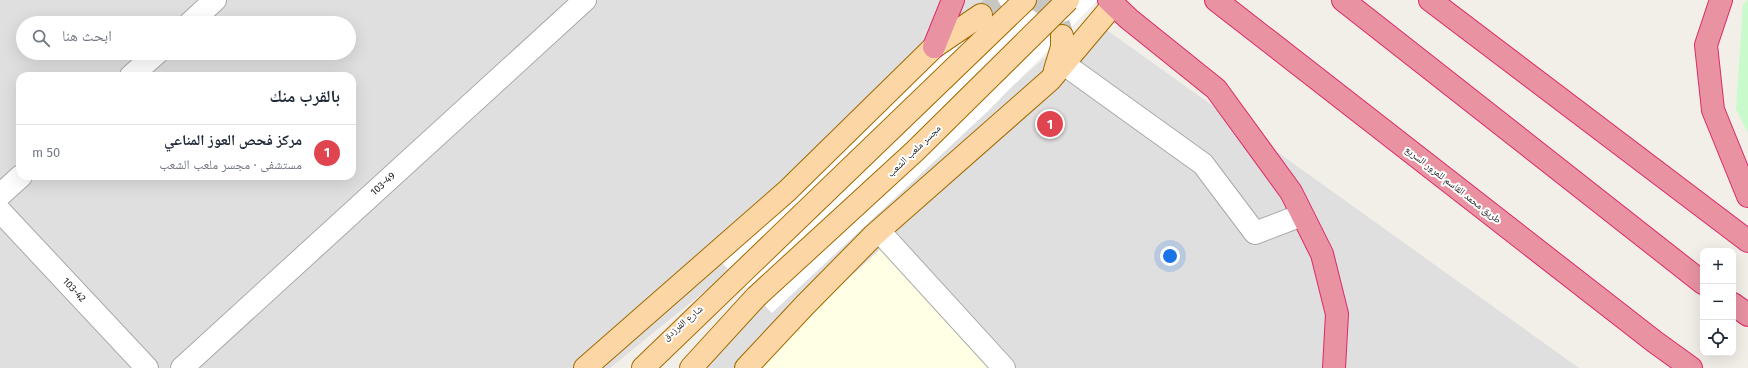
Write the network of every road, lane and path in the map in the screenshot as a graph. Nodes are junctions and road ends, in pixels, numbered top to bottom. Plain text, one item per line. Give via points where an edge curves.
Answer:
1 (215, 0) edge
2 (585, 0) edge
3 (953, 0) edge
4 (1025, 0) edge
5 (1068, 0) edge
6 (1216, 0) edge
7 (1343, 0) edge
8 (1430, 0) edge
9 (1721, 0) edge
10 (1111, 2) edge
11 (198, 16) edge
12 (980, 16) tunnel mouth
13 (1062, 36) tunnel mouth
14 (934, 47) junction
15 (149, 60) edge
16 (1064, 64) junction
17 (136, 72) edge
18 (1050, 80) junction
19 (17, 180) edge
20 (0, 196) edge
21 (1748, 196) edge
22 (0, 211) edge
23 (1302, 215) junction
24 (879, 231) junction
25 (1748, 241) edge
26 (736, 277) junction
27 (1700, 281) edge
28 (1736, 306) edge
29 (1748, 315) edge
30 (147, 368) edge
31 (182, 368) edge
32 (586, 368) edge
33 (629, 368) edge
34 (643, 368) edge
35 (691, 368) edge
36 (746, 368) edge
37 (1004, 368) edge
38 (1334, 368) edge
39 (1691, 368) edge

1 - 11 street
2 - 31 street, 103-49
3 - 14 highway
4 - 26 main road
5 - 35 main road, مجسر ملعب الشعب, bridge via 915,150 756,297
6 - 39 highway, طريق محمد القاسم للمرور السريع
7 - 27 highway
8 - 25 highway
9 - 21 highway via 1706,45 1713,110
10 - 16 main road
10 - 23 highway via 1216,90 1291,192
12 - 14 main road
13 - 18 main road via 1058,62
14 - 32 main road via 787,191
15 - 17 street
16 - 18 main road
16 - 23 street via 1202,164 1255,233
18 - 24 main road
19 - 20 street
22 - 30 street, 103-42
23 - 38 highway via 1322,254 1337,314
24 - 36 main road
24 - 37 street
26 - 33 main road, شارع الفرزدق
26 - 34 main road
28 - 29 highway

